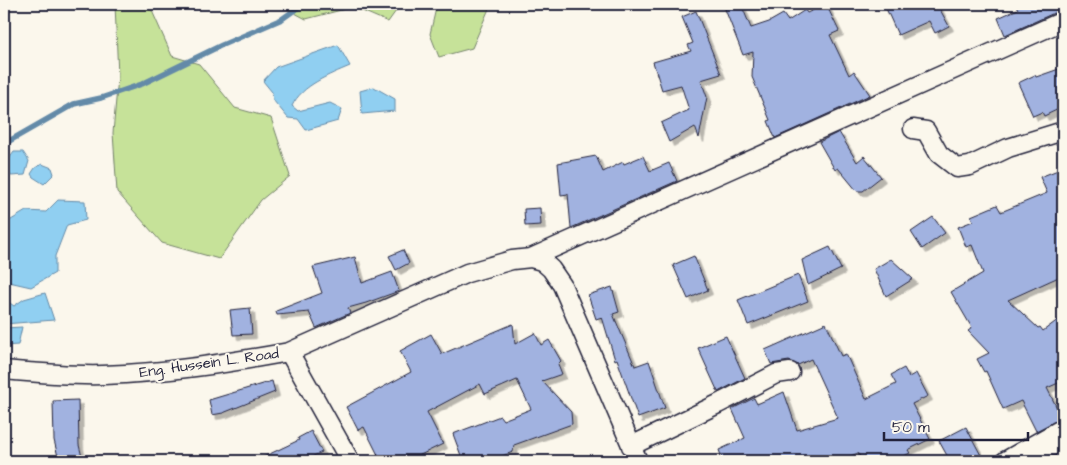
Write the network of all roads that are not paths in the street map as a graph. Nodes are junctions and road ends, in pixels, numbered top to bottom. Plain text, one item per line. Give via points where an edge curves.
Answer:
1 (1063, 20) edge
2 (913, 129) dead end
3 (1063, 130) edge
4 (531, 258) junction
5 (289, 352) junction
6 (4, 370) edge
7 (790, 372) dead end
8 (1063, 428) edge
9 (1063, 444) edge
10 (1022, 452) junction
11 (635, 453) edge
12 (350, 461) edge
13 (1005, 461) edge

1 - 4 street
2 - 3 street via 926,131 939,154 957,168 970,166 1008,148
4 - 5 street via 467,273
4 - 11 street via 552,269 562,285
5 - 6 street, Eng. Hussein L. Road via 149,372 94,375
5 - 12 street, Eng. Hussein L. Road
7 - 11 street via 776,374 718,404
8 - 10 street
9 - 10 street
10 - 13 street

